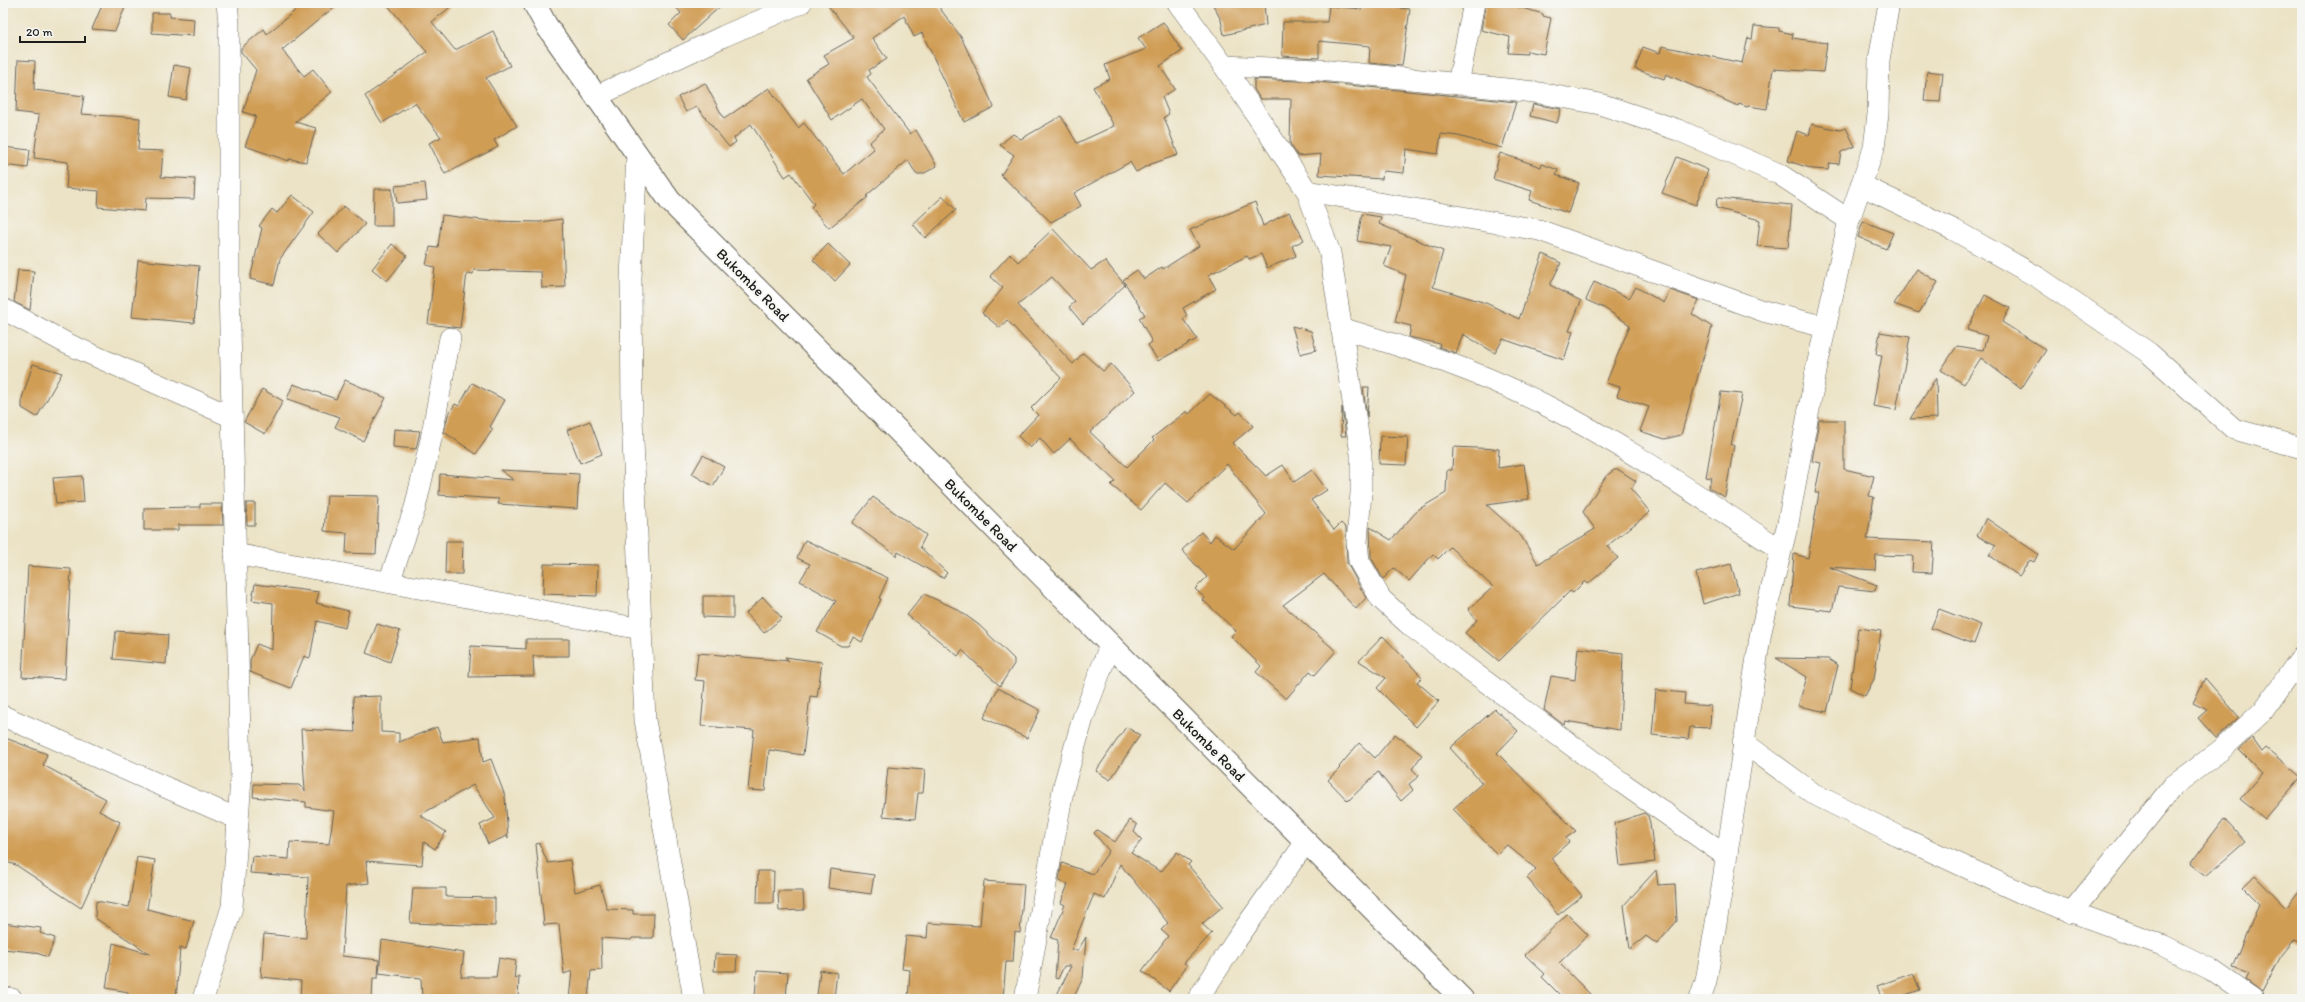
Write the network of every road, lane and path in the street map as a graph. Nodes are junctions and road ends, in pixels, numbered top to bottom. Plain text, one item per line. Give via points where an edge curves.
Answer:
1 (227, 3) edge
2 (534, 3) edge
3 (800, 3) edge
4 (1178, 3) edge
5 (1474, 3) edge
6 (1889, 3) edge
7 (1224, 66) junction
8 (1458, 84) junction
9 (597, 96) junction
10 (638, 154) junction
11 (1861, 185) junction
12 (1307, 191) junction
13 (1849, 220) junction
14 (3, 309) edge
15 (1825, 327) junction
16 (1341, 328) junction
17 (450, 338) dead end
18 (232, 417) junction
19 (2302, 448) edge
20 (1781, 550) junction
21 (235, 554) junction
22 (389, 582) junction
23 (641, 629) junction
24 (1110, 645) junction
25 (2302, 656) edge
26 (3, 716) edge
27 (1743, 742) junction
28 (238, 819) junction
29 (1306, 842) junction
30 (1726, 856) junction
31 (2071, 913) junction
32 (3, 997) edge
33 (12, 999) edge
34 (203, 999) edge
35 (694, 999) edge
36 (1025, 999) edge
37 (1198, 999) edge
38 (1462, 999) edge
39 (1700, 999) edge
40 (2253, 999) edge

1 - 18 street
2 - 9 main road, Bukombe Road via 546,25
3 - 9 street
4 - 7 street
5 - 8 street
6 - 11 street via 1880,60 1874,148
7 - 8 street via 1319,70
7 - 12 street
8 - 13 street via 1534,92 1600,104 1678,130 1779,174
9 - 10 main road, Bukombe Road
10 - 23 street via 631,286 632,418
10 - 24 main road, Bukombe Road via 670,201
11 - 13 street
11 - 19 street via 1954,230 2039,278 2149,353 2234,428
12 - 15 street via 1539,230 1763,311
12 - 16 street via 1330,253
13 - 15 street
14 - 18 street via 68,344
15 - 20 street
16 - 20 street via 1416,350 1484,376 1548,406 1648,462
16 - 30 street via 1361,454 1357,542 1359,561 1381,599 1412,627 1621,782
17 - 22 street via 415,508
18 - 21 street
20 - 27 street via 1760,631
21 - 22 street
21 - 28 street via 241,778
22 - 23 street
23 - 35 street via 645,720
24 - 29 main road, Bukombe Road
24 - 36 street via 1083,718 1064,785
25 - 31 street via 2263,711 2221,750 2173,786
26 - 28 street
27 - 30 street
27 - 31 street via 1814,794 1898,836
28 - 34 street via 232,907
29 - 37 street
29 - 38 main road, Bukombe Road
30 - 39 street via 1706,981
31 - 40 street via 2162,945 2210,969
32 - 33 street

